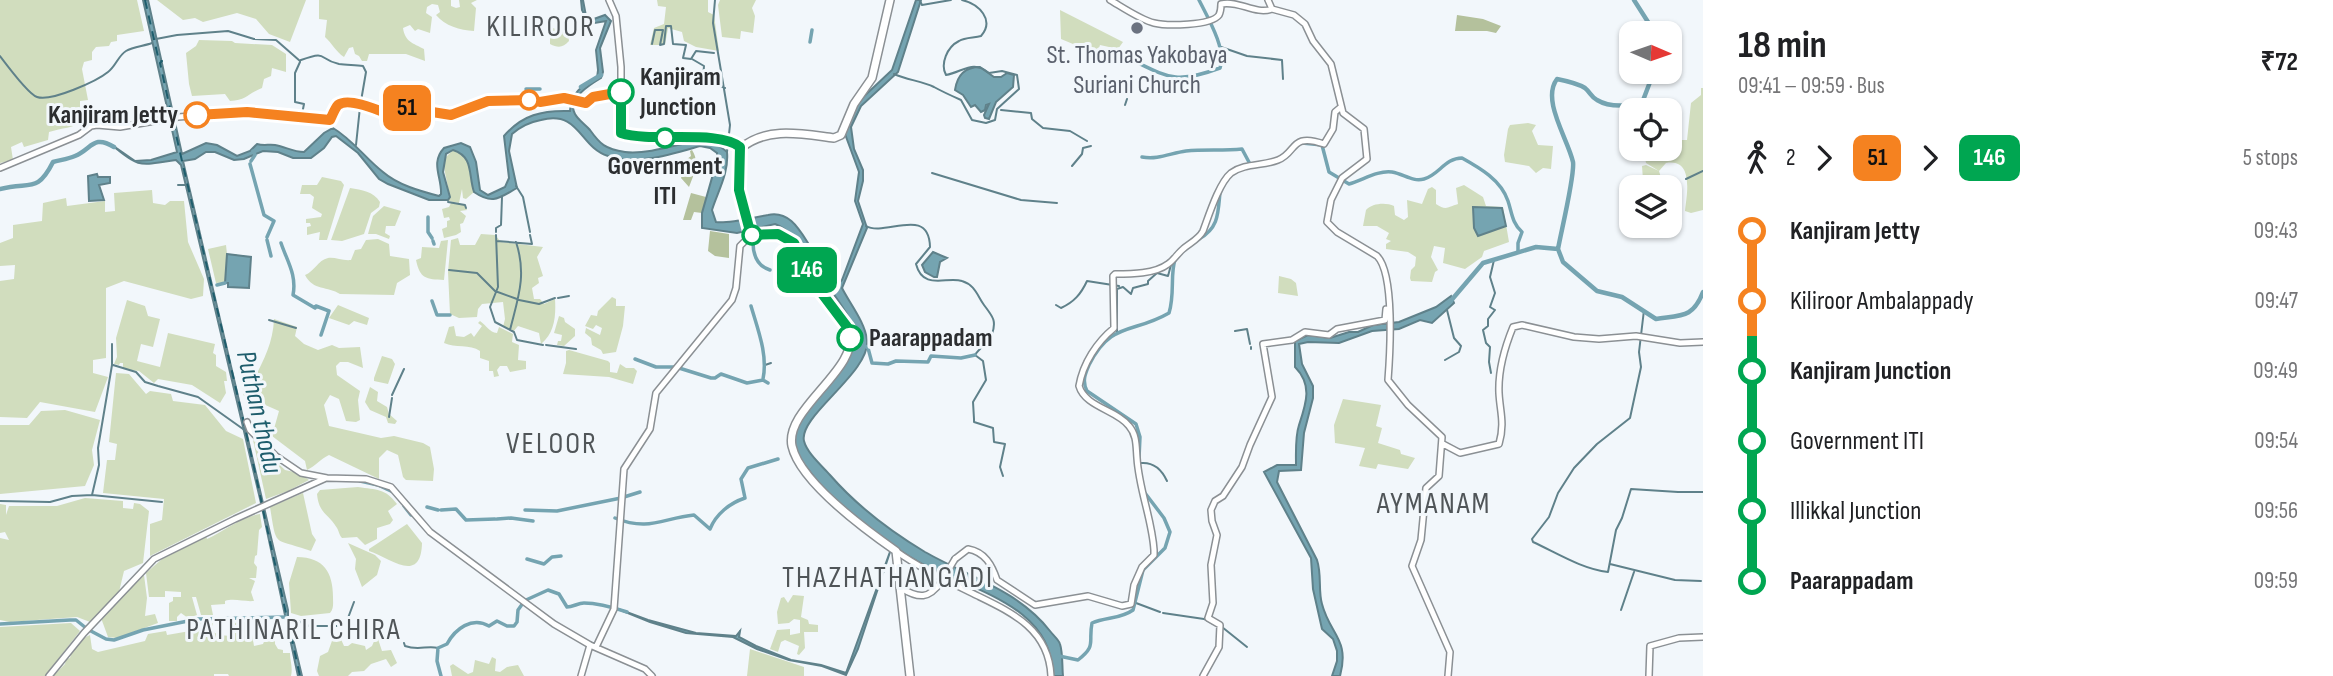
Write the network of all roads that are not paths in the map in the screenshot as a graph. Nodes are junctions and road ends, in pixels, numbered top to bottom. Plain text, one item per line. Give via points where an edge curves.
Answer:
1 (609, 0) edge
2 (890, 0) edge
3 (1110, 0) edge
4 (1268, 0) edge
5 (1272, 9) junction
6 (621, 90) junction
7 (1341, 107) junction
8 (741, 148) junction
9 (0, 168) edge
10 (751, 234) junction
11 (1385, 278) junction
12 (1703, 342) edge
13 (247, 422) dead end
14 (1443, 444) junction
15 (327, 478) junction
16 (895, 551) junction
17 (901, 588) junction
18 (1703, 637) edge
19 (593, 646) junction
20 (49, 676) edge
21 (581, 676) edge
22 (652, 676) edge
23 (910, 676) edge
24 (1051, 676) edge
25 (1203, 676) edge
26 (1448, 676) edge
27 (1649, 676) edge

1 - 6 main road via 616,16
2 - 8 main road via 872,78 839,136 773,133
3 - 5 main road via 1157,24 1209,20 1227,3
4 - 5 main road
5 - 7 main road via 1305,23 1331,64
6 - 8 main road via 621,133 705,137
6 - 9 main road via 586,103 564,98 488,101 451,115 401,107 388,114 344,103 330,120 247,112 120,127 91,126
7 - 11 main road via 1344,116 1364,128 1368,156 1342,178 1327,222 1381,259
7 - 17 main road, bridge via 1324,144 1300,142 1278,160 1230,174 1200,236 1169,264 1114,274 1114,328 1092,352 1079,386 1088,399 1128,424 1135,441 1154,555 1142,567 1130,605 1087,596 1035,606 997,580 993,568 976,550 968,549 955,559 931,594 924,597
8 - 10 main road via 739,187
10 - 16 main road via 778,234 794,243 811,279 850,333 847,354 797,423 793,450 820,488
10 - 19 main road via 740,246 732,300 655,395 649,431 624,470 614,607
11 - 14 main road via 1391,332 1388,380 1440,433
11 - 25 main road via 1385,320 1337,329 1329,335 1306,332 1292,340 1263,344 1272,401 1242,467 1211,510 1217,535 1208,618 1220,627 1219,647
12 - 14 main road via 1567,337 1522,325 1513,327 1500,364 1503,418 1499,444 1460,453
13 - 15 main road via 295,471
14 - 26 main road via 1439,477 1426,488 1421,540 1412,566 1450,652
15 - 19 main road via 366,479 391,487 427,529 557,626
15 - 20 main road via 154,559
16 - 17 main road
16 - 24 main road via 1020,619 1040,641
17 - 23 main road
18 - 27 main road via 1650,646
19 - 21 main road
19 - 22 main road

